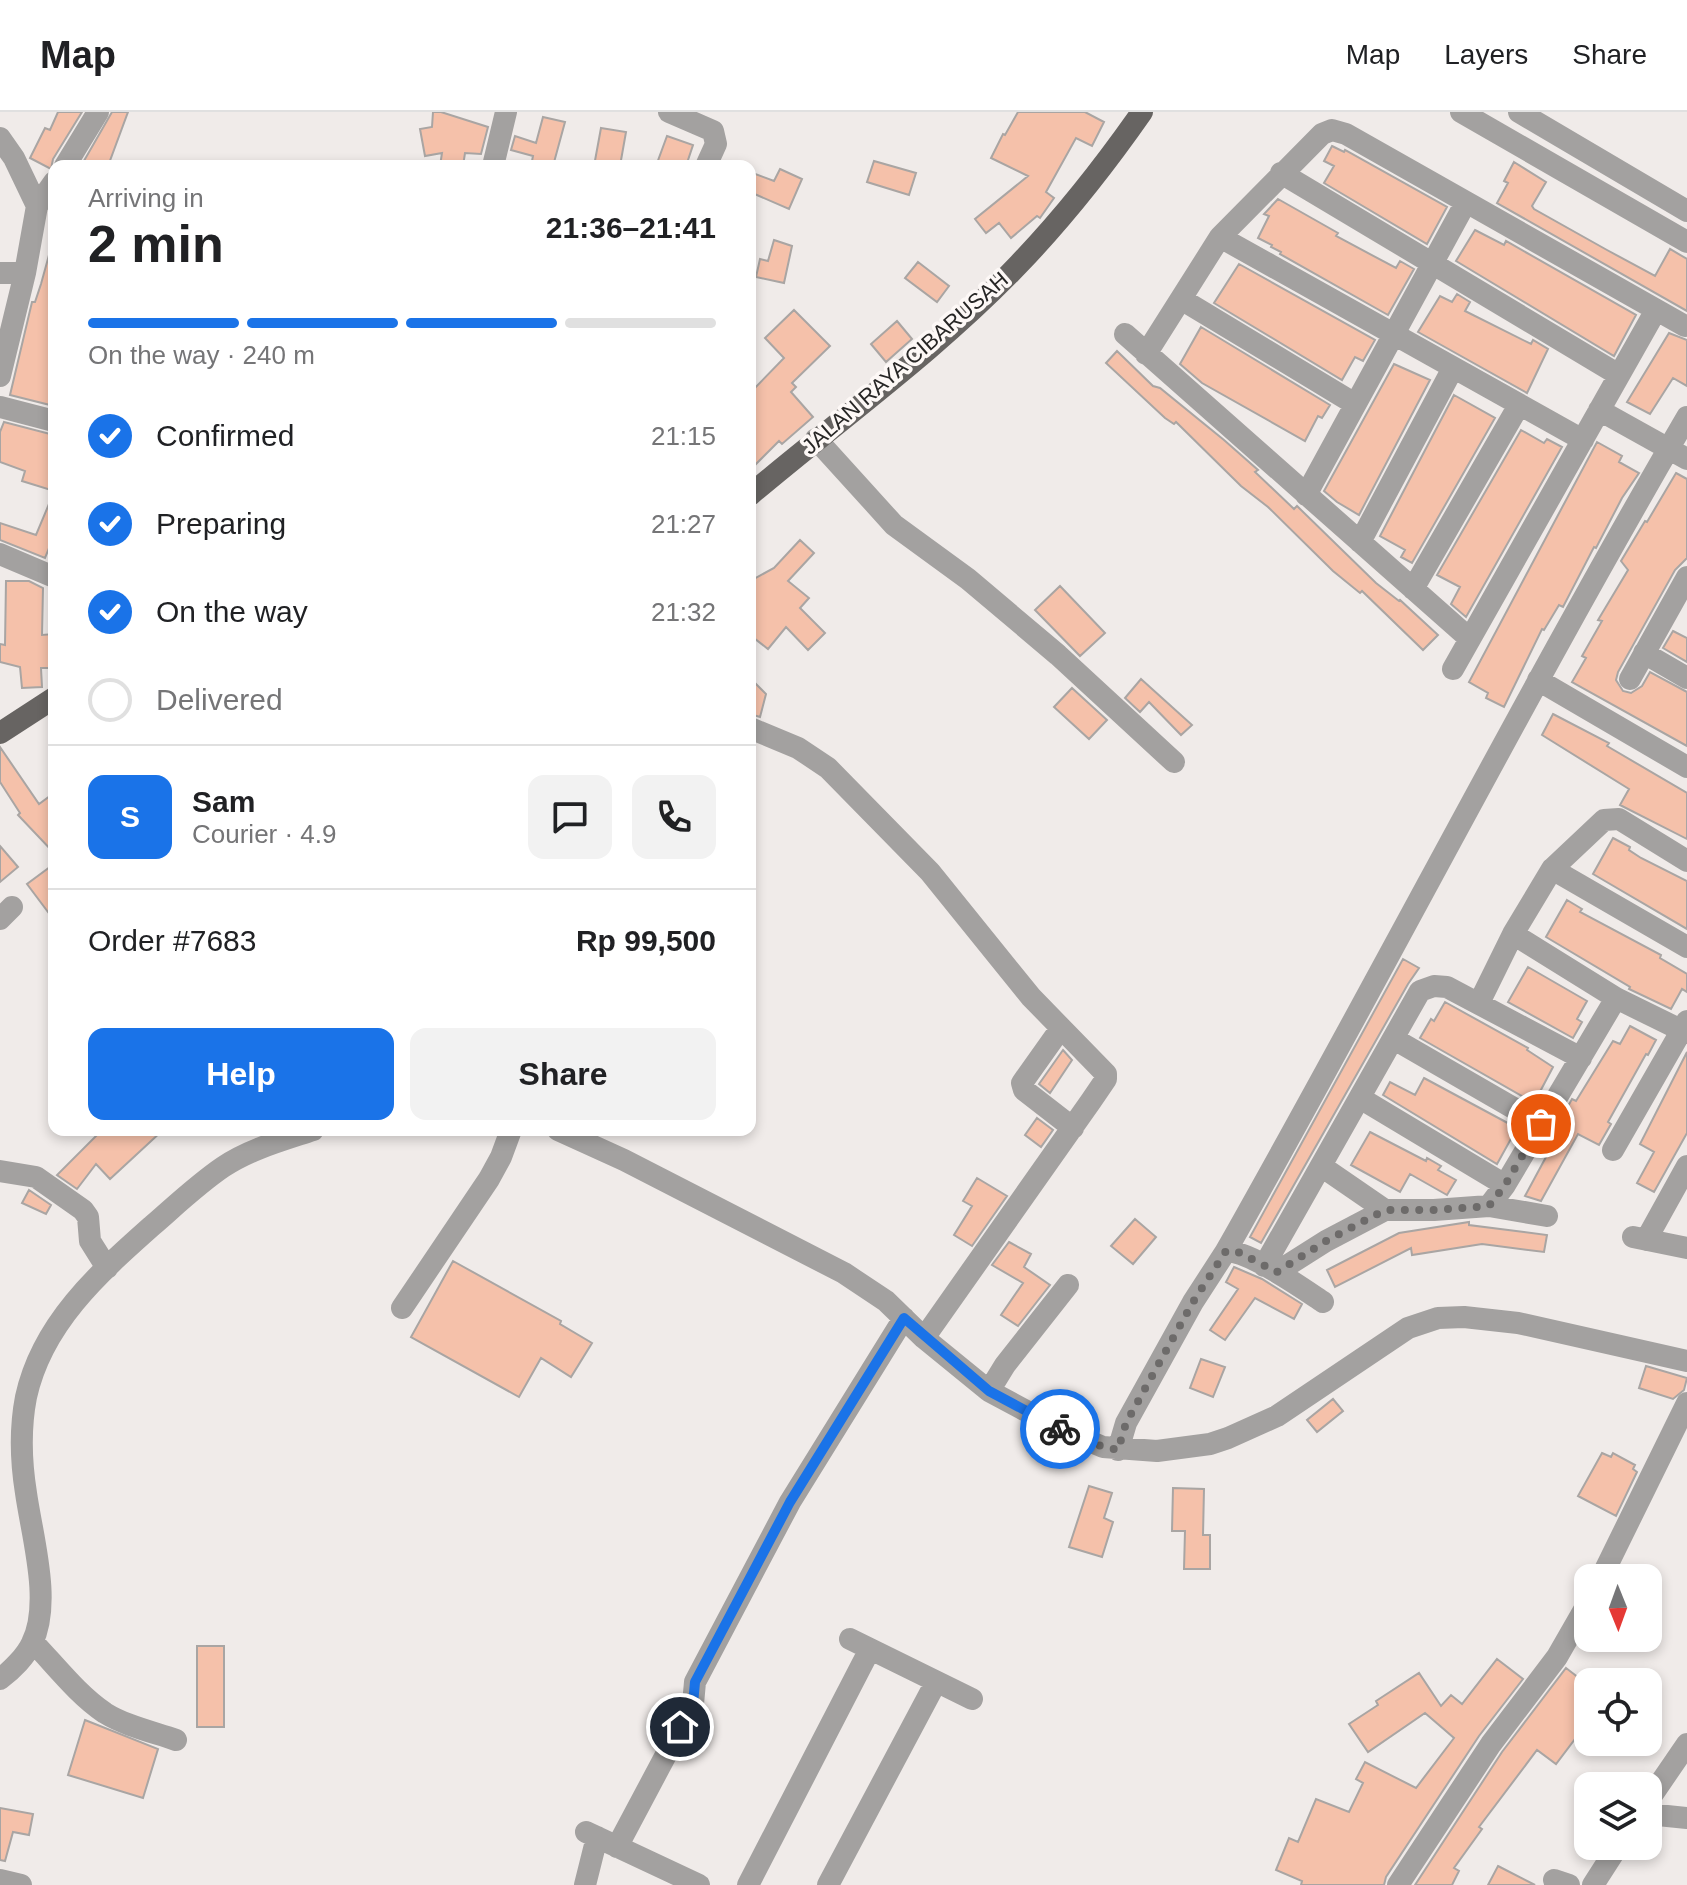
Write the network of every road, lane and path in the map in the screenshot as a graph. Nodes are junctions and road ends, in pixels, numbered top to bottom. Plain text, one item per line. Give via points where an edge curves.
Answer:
1 (98, 112) edge
2 (506, 112) edge
3 (669, 112) edge
4 (1142, 112) edge
5 (1461, 112) edge
6 (1519, 112) edge
7 (0, 138) edge
8 (69, 160) edge
9 (494, 160) edge
10 (709, 160) edge
11 (1281, 173) junction
12 (48, 190) edge
13 (1466, 202) junction
14 (37, 206) junction
15 (1687, 211) edge
16 (1220, 237) junction
17 (1687, 242) edge
18 (1431, 263) junction
19 (0, 273) edge
20 (25, 273) junction
21 (1181, 299) junction
22 (1656, 310) junction
23 (1685, 326) edge
24 (1125, 334) dead end
25 (1393, 334) junction
26 (1146, 354) junction
27 (1453, 368) junction
28 (1619, 375) junction
29 (0, 376) edge
30 (1355, 404) junction
31 (1519, 405) junction
32 (0, 407) edge
33 (1599, 410) junction
34 (1687, 417) edge
35 (48, 419) edge
36 (816, 439) junction
37 (1583, 440) junction
38 (1678, 454) edge
39 (756, 490) edge
40 (1306, 495) junction
41 (1360, 542) junction
42 (0, 554) edge
43 (48, 570) edge
44 (1685, 584) edge
45 (1413, 589) junction
46 (1470, 639) junction
47 (1644, 653) junction
48 (1453, 669) dead end
49 (1687, 678) edge
50 (1630, 679) dead end
51 (1538, 680) junction
52 (48, 702) edge
53 (756, 730) edge
54 (0, 733) edge
55 (1174, 762) dead end
56 (1687, 767) edge
57 (1687, 861) edge
58 (1552, 869) junction
59 (1513, 934) junction
60 (1687, 947) edge
61 (1616, 998) junction
62 (1479, 1003) junction
63 (1061, 1028) junction
64 (1685, 1028) edge
65 (1394, 1039) junction
66 (1581, 1058) junction
67 (1360, 1098) junction
68 (1541, 1124) junction
69 (1073, 1128) junction
70 (294, 1136) edge
71 (509, 1136) edge
72 (574, 1136) edge
73 (1613, 1150) dead end
74 (1321, 1166) junction
75 (1687, 1166) edge
76 (0, 1171) edge
77 (1505, 1185) junction
78 (1489, 1206) junction
79 (1385, 1210) junction
80 (1547, 1216) dead end
81 (1687, 1248) edge
82 (1226, 1251) junction
83 (108, 1267) junction
84 (1270, 1269) junction
85 (1068, 1285) dead end
86 (1323, 1302) dead end
87 (402, 1308) dead end
88 (904, 1318) junction
89 (931, 1328) junction
90 (1687, 1361) edge
91 (991, 1388) junction
92 (1687, 1403) edge
93 (1118, 1449) junction
94 (1608, 1564) edge
95 (1574, 1627) edge
96 (33, 1642) junction
97 (0, 1679) edge
98 (936, 1682) junction
99 (972, 1699) dead end
100 (176, 1740) dead end
101 (1687, 1744) edge
102 (1662, 1781) edge
103 (1662, 1815) edge
104 (1687, 1818) edge
105 (600, 1838) junction
106 (1611, 1860) edge
107 (0, 1880) edge
108 (694, 1884) edge
109 (21, 1885) edge
110 (585, 1885) edge
111 (748, 1885) edge
112 (828, 1885) edge
113 (1398, 1885) edge
114 (1598, 1885) edge

1 - 8 street
2 - 9 street
3 - 10 street via 713,131 716,144
4 - 36 main road, JALAN RAYA CIBARUSAH via 1018,265 920,355
5 - 17 street
6 - 15 street
7 - 14 street
11 - 13 street via 1322,134 1339,131
11 - 16 street
11 - 18 street
12 - 14 street
13 - 18 street
13 - 22 street
14 - 20 street
16 - 21 street
16 - 25 street
18 - 25 street
18 - 28 street
19 - 20 street
20 - 29 street
21 - 26 street
21 - 30 street
22 - 23 street
22 - 28 street
24 - 26 street
25 - 27 street
25 - 30 street
26 - 40 street
27 - 31 street
27 - 41 street
28 - 33 street
30 - 40 street
31 - 37 street
31 - 45 street
32 - 35 street
33 - 37 street
33 - 38 street
34 - 38 street
36 - 39 main road, JALAN RAYA CIBARUSAH
36 - 55 street via 894,525 1036,636
37 - 46 street
38 - 51 street
40 - 41 street
41 - 45 street
42 - 43 street
44 - 47 street
45 - 46 street
46 - 48 street
47 - 49 street
47 - 50 street
51 - 56 street
51 - 82 street
52 - 54 main road
53 - 63 street via 828,768 930,872
57 - 58 street via 1610,818
58 - 59 street
58 - 60 street
59 - 61 street
59 - 62 street
61 - 64 street
61 - 66 street
62 - 65 street via 1447,987 1426,988
62 - 66 street
63 - 69 street via 1107,1075
63 - 69 street via 1022,1083
64 - 73 street
65 - 67 street
65 - 68 street
66 - 68 street
67 - 74 street
67 - 77 street
68 - 77 street
69 - 89 street
70 - 83 street via 225,1166
71 - 87 street via 489,1179
72 - 88 street via 805,1251 867,1286
74 - 79 street
74 - 84 street
75 - 81 street via 1639,1238
76 - 83 street via 39,1178 83,1210 90,1241
77 - 78 street
78 - 79 street
78 - 80 street
79 - 84 street
82 - 84 street
82 - 93 street via 1126,1423
83 - 96 street via 57,1323 26,1397 23,1463 40,1609
84 - 86 street
85 - 91 street
88 - 89 street
88 - 105 street via 790,1502 695,1682 693,1704
89 - 91 street
90 - 93 street via 1518,1323 1438,1318 1408,1328 1277,1416 1228,1438 1186,1448
91 - 93 street via 1086,1442
92 - 94 street
95 - 113 street
96 - 97 street
96 - 100 street via 106,1713
98 - 99 street
98 - 111 street via 860,1644
98 - 112 street
101 - 102 street
103 - 104 street
105 - 108 street
105 - 110 street
106 - 114 street
107 - 109 street

